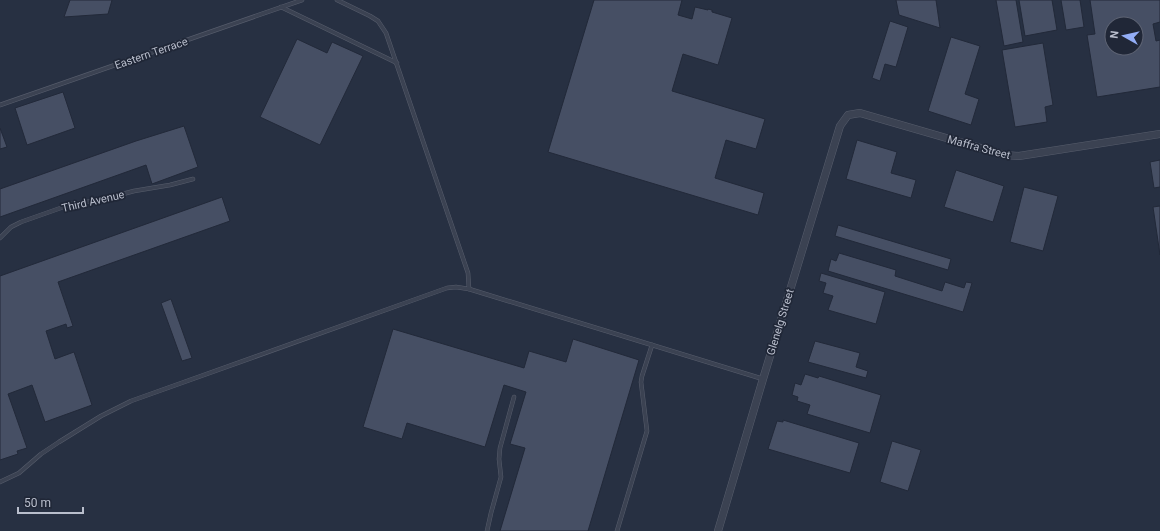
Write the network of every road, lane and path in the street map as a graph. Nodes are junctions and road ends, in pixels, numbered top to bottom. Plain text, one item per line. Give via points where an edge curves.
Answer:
1 (302, 0) edge
2 (337, 0) edge
3 (281, 7) junction
4 (397, 64) junction
5 (0, 105) edge
6 (848, 115) joint
7 (1160, 134) edge
8 (193, 179) dead end
9 (0, 238) edge
10 (469, 289) junction
11 (652, 345) junction
12 (763, 379) junction
13 (514, 397) dead end
14 (0, 482) edge
15 (487, 531) edge
16 (617, 531) edge
17 (718, 531) edge

1 - 3 lane, Eastern Terrace
2 - 4 lane via 378,21 386,33
3 - 4 lane
3 - 5 lane, Eastern Terrace
4 - 10 lane via 468,273
6 - 7 street, Maffra Street via 860,113 1013,156
6 - 12 street, Glenelg Street via 840,126
8 - 9 lane, Third Avenue via 72,204 11,227
10 - 11 lane
10 - 14 lane via 447,288 131,401 59,442 19,473
11 - 12 lane
11 - 16 lane via 641,382 647,431
12 - 17 street, Glenelg Street
13 - 15 lane via 501,442 501,477

